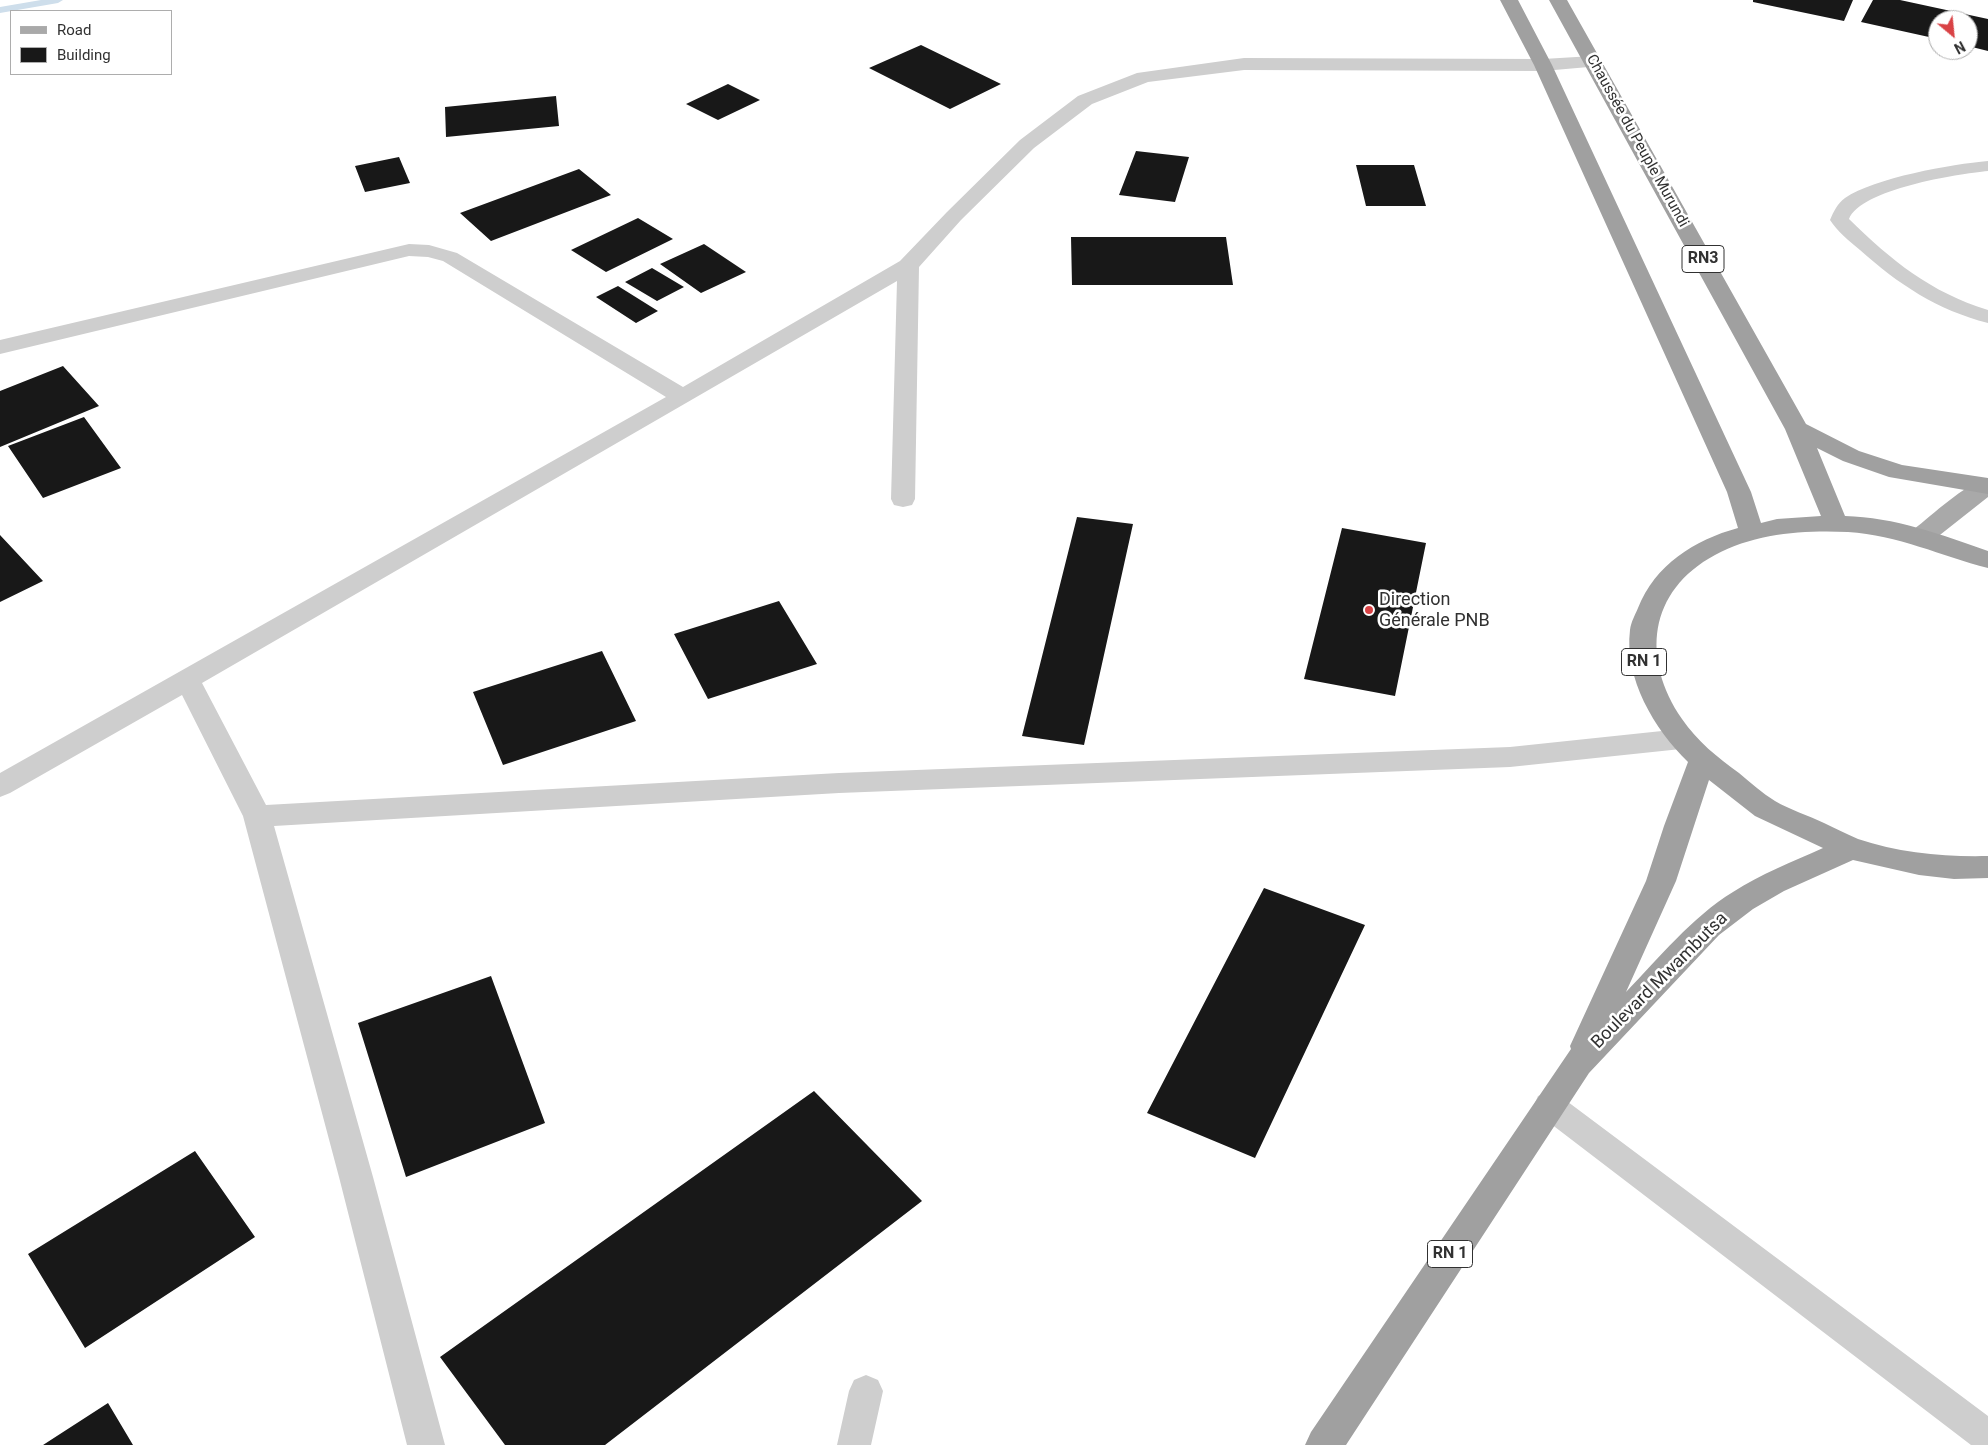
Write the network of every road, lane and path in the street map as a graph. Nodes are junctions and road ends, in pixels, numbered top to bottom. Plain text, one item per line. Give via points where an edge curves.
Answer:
1 (1510, 0) edge
2 (1558, 0) edge
3 (1593, 62) junction
4 (1542, 65) junction
5 (1988, 166) edge
6 (908, 266) junction
7 (1988, 317) edge
8 (0, 347) edge
9 (683, 398) junction
10 (1796, 429) junction
11 (1988, 486) edge
12 (903, 499) dead end
13 (1836, 524) junction
14 (1751, 531) junction
15 (1922, 536) junction
16 (1988, 560) edge
17 (187, 679) junction
18 (1681, 740) junction
19 (1702, 761) junction
20 (0, 786) edge
21 (257, 816) junction
22 (1851, 848) junction
23 (1988, 867) edge
24 (1578, 1063) junction
25 (1549, 1105) junction
26 (866, 1391) dead end
27 (1988, 1437) edge
28 (426, 1445) edge
29 (854, 1445) edge
30 (1324, 1445) edge

1 - 4 highway
2 - 3 highway, Chaussée du Peuple Murundi / RN3
3 - 4 street
3 - 10 highway, Chaussée du Peuple Murundi / RN3
4 - 6 street via 1244,64 1144,77 1085,100 1027,144
4 - 14 highway via 1739,492
5 - 7 lane via 1931,175 1874,191 1845,208 1839,220 1912,282 1940,300
6 - 9 street
6 - 12 street
8 - 9 street via 419,250 450,257
9 - 17 street
10 - 11 highway via 1851,456 1898,472
10 - 13 highway, Chaussée du Peuple Murundi / RN3
11 - 15 main road
13 - 14 highway, RN 1 via 1791,524
13 - 15 highway, RN 1
14 - 18 highway, RN 1 via 1710,546 1679,567 1656,594 1644,626 1644,662 1656,701
15 - 16 highway, RN 1
17 - 20 street
17 - 21 street
18 - 19 highway, RN 1
18 - 21 street via 1510,757 839,783
19 - 22 highway, RN 1 via 1768,810
19 - 24 highway, Boulevard Mwambutsa / RN 1 via 1661,881
21 - 28 street
22 - 23 highway, RN 1 via 1912,862
22 - 24 highway, Boulevard Mwambutsa / RN 1 via 1774,883 1742,901 1715,922
24 - 25 highway, Boulevard Mwambutsa / RN 1
25 - 27 lane
25 - 30 highway, Boulevard Mwambutsa / RN 1
26 - 29 lane

